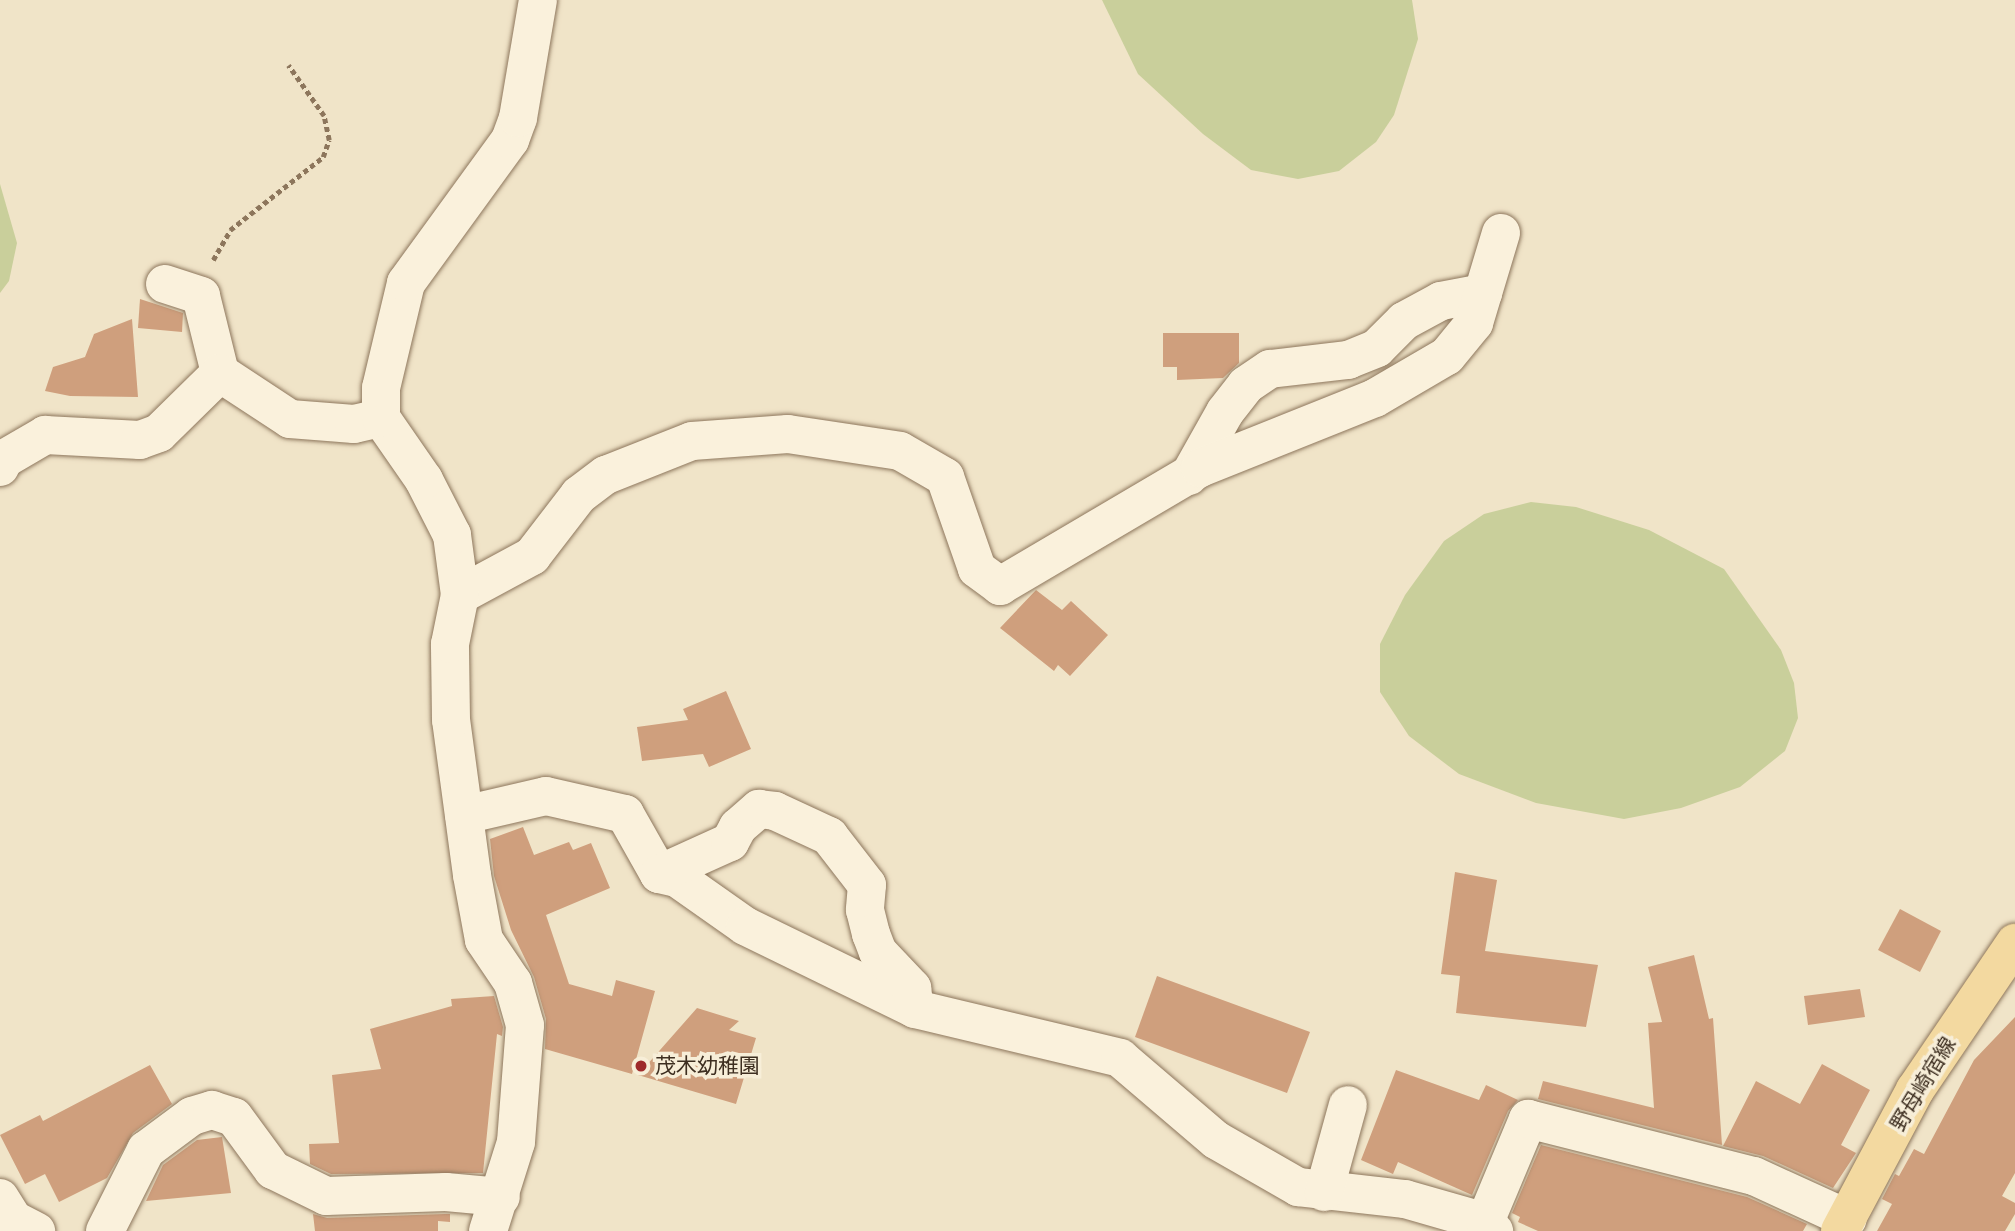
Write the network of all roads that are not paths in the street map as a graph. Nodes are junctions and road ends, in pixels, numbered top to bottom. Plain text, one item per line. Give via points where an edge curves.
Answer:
1 (538, 0) edge
2 (1501, 233) dead end
3 (180, 287) road end
4 (1483, 293) junction
5 (220, 373) junction
6 (381, 418) junction
7 (0, 467) edge
8 (1189, 475) junction
9 (460, 595) junction
10 (464, 815) junction
11 (659, 874) junction
12 (2015, 943) edge
13 (915, 1009) junction
14 (1348, 1105) dead end
15 (1324, 1192) junction
16 (0, 1198) edge
17 (494, 1214) edge
18 (1844, 1225) edge
19 (1489, 1227) edge
20 (36, 1231) edge
21 (105, 1231) edge

1 - 6 street via 518,118 510,140 406,283 387,355
2 - 4 street
3 - 5 street via 201,296
4 - 8 street via 1474,323 1447,356 1375,398
4 - 8 street via 1441,301 1404,321 1377,348 1348,360 1270,369 1239,394
5 - 6 street via 290,419 354,424
5 - 7 street via 159,433 140,440 45,435 4,459
6 - 9 street via 424,480 452,535
8 - 9 street via 1000,586 977,569 945,477 900,451 788,434 692,441 606,475 579,495 532,556
9 - 10 street via 450,644 451,720
10 - 11 street via 546,796 625,814
10 - 17 street via 484,940 513,984 525,1025 516,1142
11 - 13 street via 677,878 745,926
11 - 13 street via 730,842 738,827 758,809 775,811 829,836 867,885 865,910 875,943 898,977 912,988
12 - 18 main road, 野母崎宿線 via 1915,1090
13 - 15 street via 1120,1058 1216,1140 1298,1187
14 - 15 street
15 - 19 street via 1405,1199
16 - 20 street via 14,1220
17 - 21 street via 446,1192 326,1196 273,1170 234,1117 212,1110 192,1116 146,1150
18 - 19 street via 1754,1176 1528,1119

